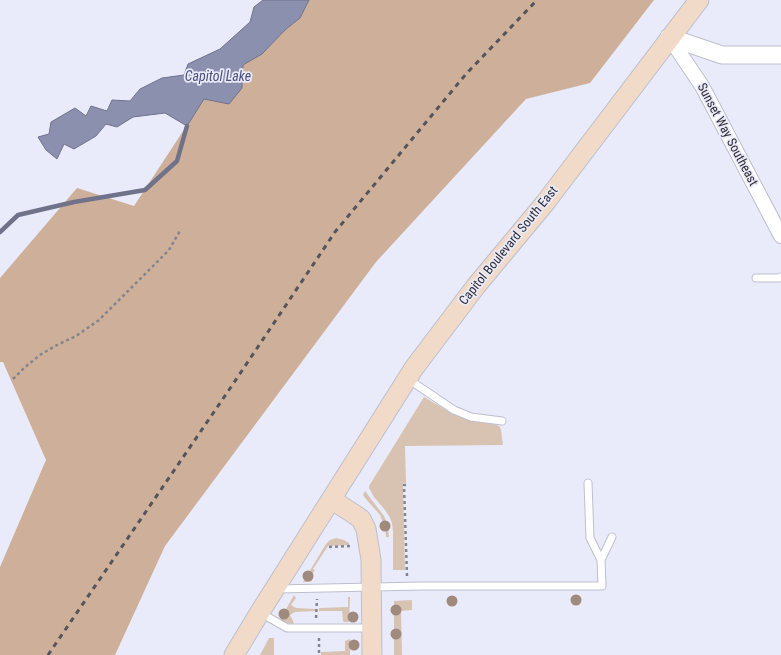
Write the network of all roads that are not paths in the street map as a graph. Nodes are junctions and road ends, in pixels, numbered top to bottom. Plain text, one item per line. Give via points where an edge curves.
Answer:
1 (698, 0) edge
2 (669, 37) junction
3 (781, 55) edge
4 (781, 236) edge
5 (781, 277) edge
6 (756, 278) dead end
7 (408, 379) junction
8 (502, 421) dead end
9 (588, 483) dead end
10 (332, 500) junction
11 (612, 537) dead end
12 (601, 560) junction
13 (372, 588) junction
14 (274, 589) junction
15 (260, 612) junction
16 (372, 628) junction
17 (234, 655) edge
18 (372, 655) edge

1 - 2 main road, Capitol Boulevard South East
2 - 3 street via 722,55
2 - 4 street, Sunset Way Southeast via 702,86
2 - 7 main road, Capitol Boulevard South East via 545,203 476,286
5 - 6 lane
7 - 8 lane via 454,410 471,416
7 - 10 main road, Capitol Boulevard South East
9 - 12 lane via 590,538
10 - 13 main road via 360,519 366,529
10 - 14 main road, Capitol Boulevard South East
11 - 12 lane
12 - 13 lane via 602,586
13 - 14 lane
13 - 16 main road
14 - 15 main road
15 - 16 lane via 287,628
15 - 17 main road
16 - 18 main road

